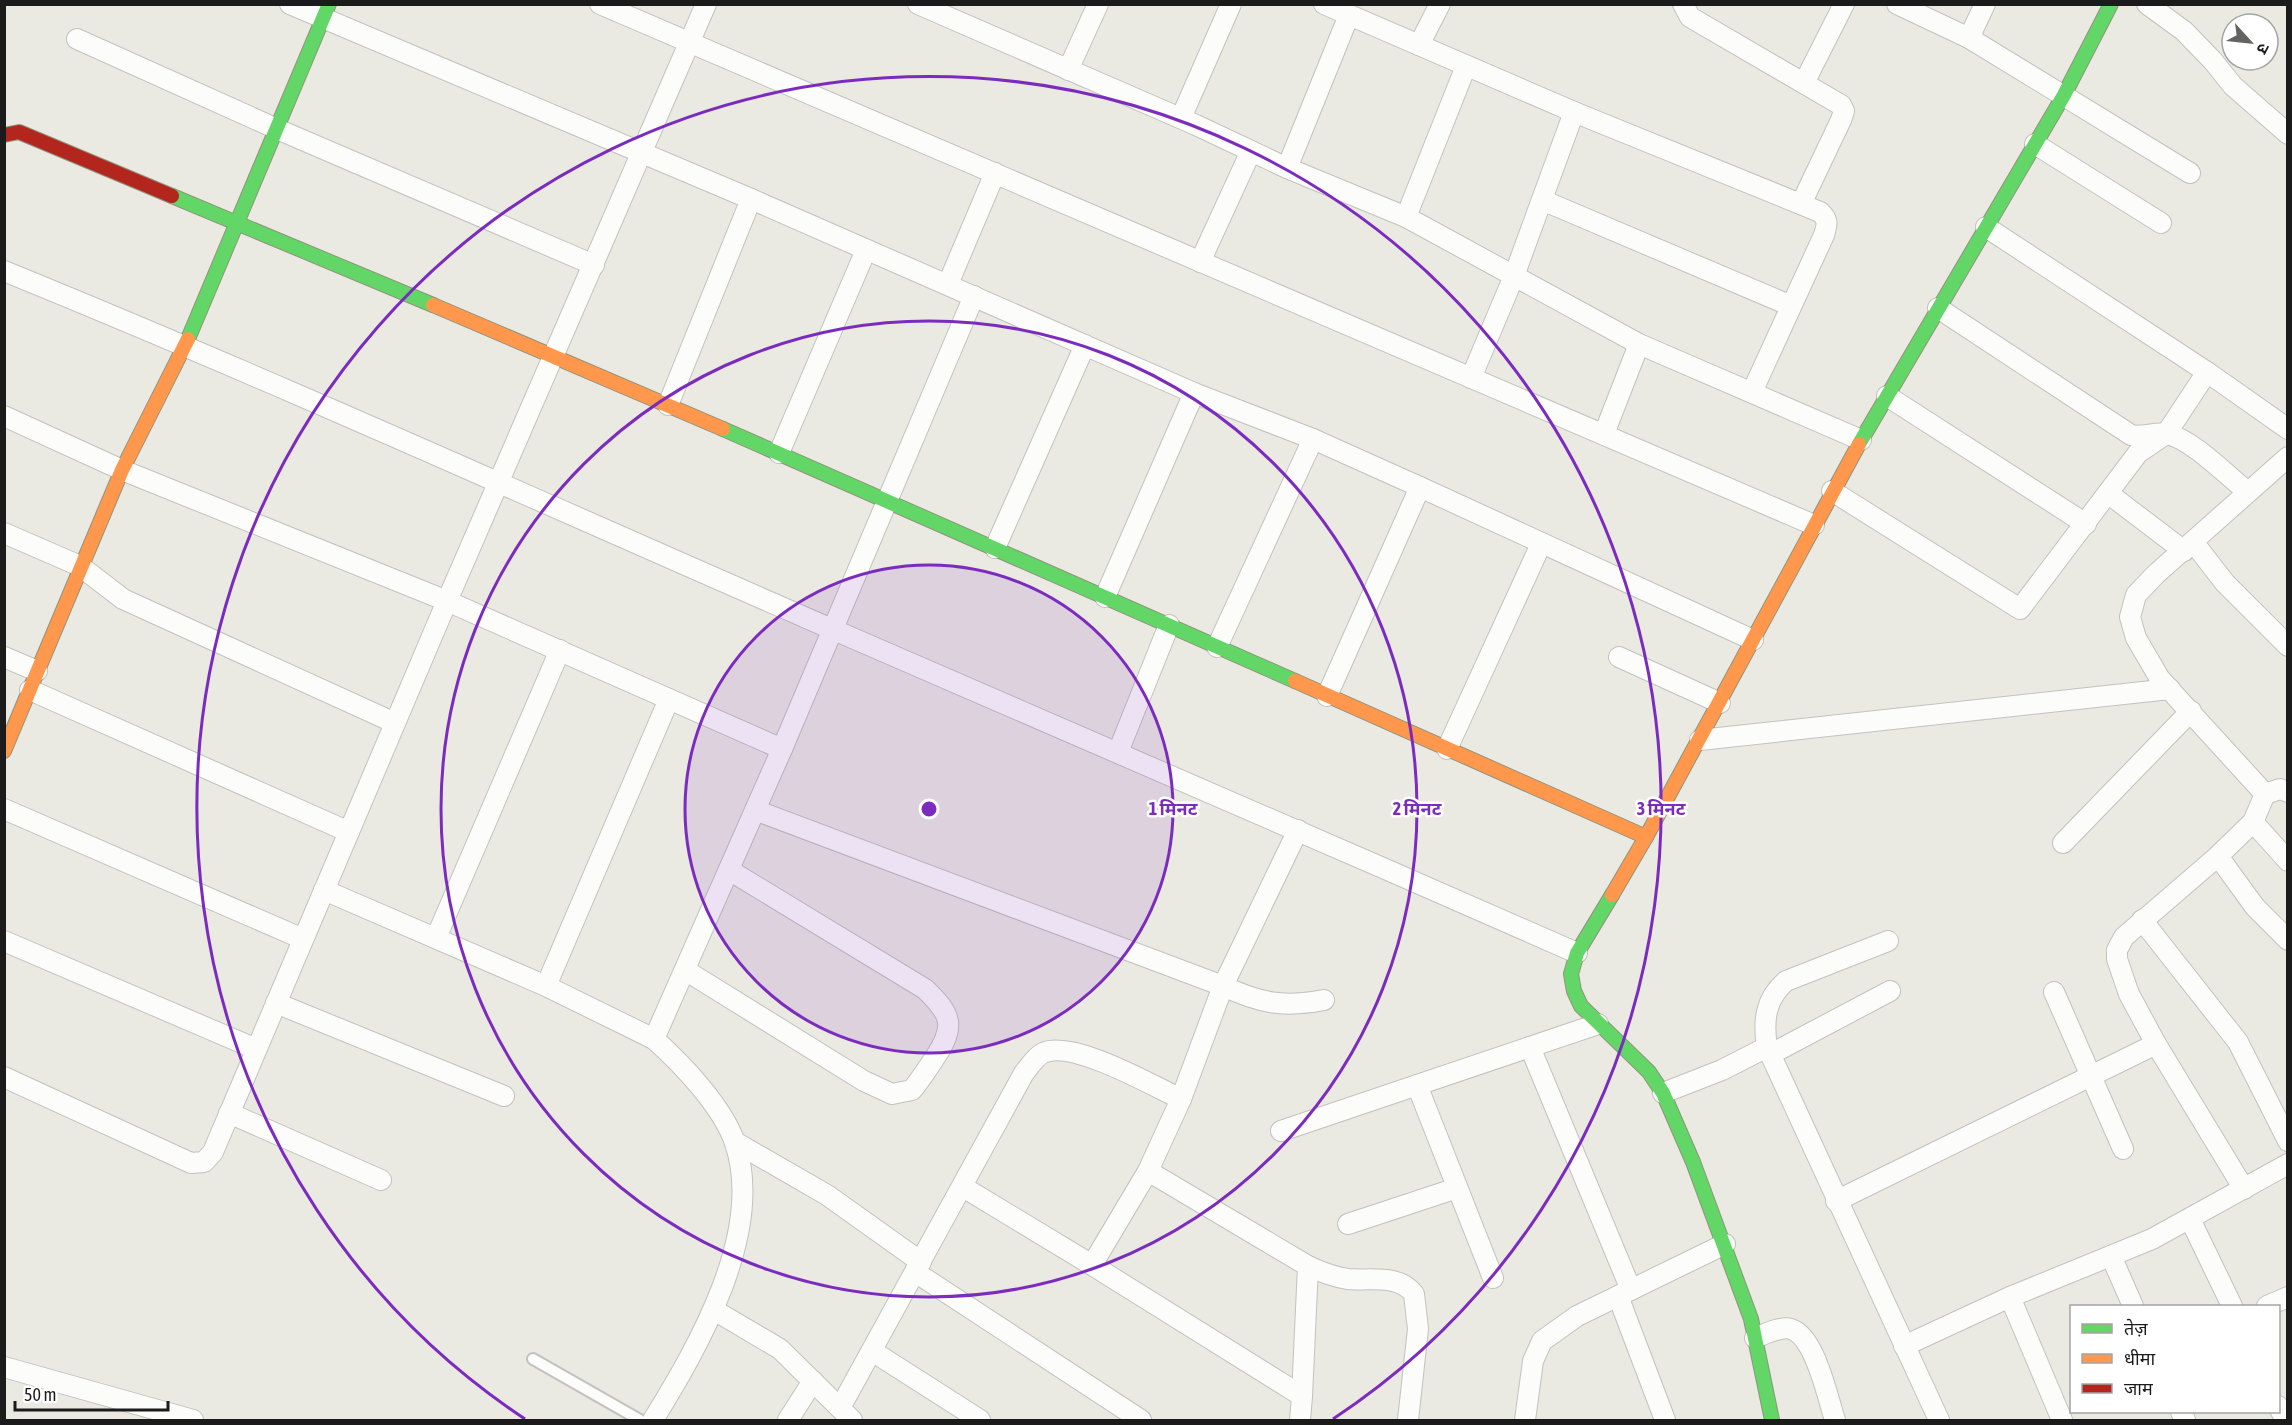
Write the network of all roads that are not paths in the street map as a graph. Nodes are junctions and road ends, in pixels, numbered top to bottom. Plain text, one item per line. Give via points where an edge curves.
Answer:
1 (290, 4) edge
2 (600, 4) edge
3 (706, 4) edge
4 (918, 4) edge
5 (1098, 4) edge
6 (1232, 4) edge
7 (1324, 4) edge
8 (1440, 4) edge
9 (1683, 4) edge
10 (1844, 4) edge
11 (1897, 4) edge
12 (1985, 4) edge
13 (2111, 4) edge
14 (2147, 4) edge
15 (325, 12) edge
16 (959, 13) edge
17 (1349, 15) junction
18 (1969, 38) junction
19 (76, 39) dead end
20 (689, 44) junction
21 (1419, 45) junction
22 (1466, 66) junction
23 (1068, 70) junction
24 (1804, 82) junction
25 (2064, 95) junction
26 (1574, 112) junction
27 (1181, 118) junction
28 (277, 129) junction
29 (2288, 134) edge
30 (4, 135) edge
31 (2035, 144) junction
32 (1251, 151) junction
33 (642, 153) junction
34 (1287, 168) junction
35 (995, 173) junction
36 (2190, 173) dead end
37 (751, 200) junction
38 (1542, 200) junction
39 (1801, 204) junction
40 (1406, 217) junction
41 (2162, 223) dead end
42 (237, 225) junction
43 (1986, 227) junction
44 (866, 250) junction
45 (1200, 262) junction
46 (594, 265) junction
47 (4, 271) edge
48 (1514, 276) junction
49 (948, 284) junction
50 (974, 296) junction
51 (1789, 305) junction
52 (1938, 308) junction
53 (1639, 344) junction
54 (186, 345) junction
55 (1085, 345) junction
56 (554, 356) junction
57 (2207, 372) junction
58 (1471, 378) junction
59 (1752, 392) junction
60 (1194, 393) junction
61 (1887, 396) junction
62 (668, 405) junction
63 (4, 416) edge
64 (2288, 429) edge
65 (2166, 434) junction
66 (1604, 435) junction
67 (1313, 439) junction
68 (1861, 440) junction
69 (778, 453) junction
70 (2285, 464) edge
71 (122, 470) junction
72 (500, 481) junction
73 (1420, 487) junction
74 (1832, 491) junction
75 (2248, 492) junction
76 (2109, 494) junction
77 (889, 501) junction
78 (2085, 524) junction
79 (1814, 525) junction
80 (4, 532) edge
81 (1541, 544) junction
82 (2189, 547) junction
83 (995, 548) junction
84 (80, 566) junction
85 (1105, 597) junction
86 (447, 601) junction
87 (1169, 626) junction
88 (833, 630) junction
89 (1753, 640) junction
90 (2288, 646) edge
91 (1217, 647) junction
92 (560, 650) junction
93 (4, 657) edge
94 (1619, 657) dead end
95 (37, 671) junction
96 (2170, 689) junction
97 (30, 690) junction
98 (1328, 696) junction
99 (669, 699) junction
100 (1720, 703) junction
101 (2191, 711) junction
102 (395, 723) junction
103 (1700, 740) junction
104 (782, 749) junction
105 (1447, 749) junction
106 (4, 751) edge
107 (1118, 752) junction
108 (2288, 792) edge
109 (2265, 794) junction
110 (4, 809) edge
111 (755, 810) junction
112 (2253, 822) junction
113 (1298, 831) junction
114 (349, 832) junction
115 (1646, 837) junction
116 (2063, 843) dead end
117 (2218, 856) junction
118 (2288, 861) edge
119 (729, 870) junction
120 (324, 890) junction
121 (2142, 920) junction
122 (436, 938) junction
123 (303, 939) junction
124 (2288, 940) edge
125 (4, 941) edge
126 (1888, 941) dead end
127 (1577, 953) junction
128 (685, 970) junction
129 (546, 986) junction
130 (1223, 986) junction
131 (1890, 991) dead end
132 (2054, 992) dead end
133 (1324, 1000) dead end
134 (276, 1003) junction
135 (1598, 1024) junction
136 (654, 1039) junction
137 (2156, 1044) junction
138 (1530, 1047) junction
139 (256, 1049) junction
140 (1769, 1050) junction
141 (2089, 1076) junction
142 (4, 1077) edge
143 (1417, 1085) junction
144 (1663, 1093) junction
145 (504, 1096) dead end
146 (1181, 1098) junction
147 (229, 1113) junction
148 (1281, 1131) dead end
149 (2288, 1141) edge
150 (735, 1142) junction
151 (2123, 1149) dead end
152 (2288, 1164) edge
153 (1148, 1170) junction
154 (381, 1180) dead end
155 (963, 1187) junction
156 (1457, 1188) junction
157 (2244, 1189) junction
158 (1836, 1201) junction
159 (2190, 1219) junction
160 (1348, 1224) dead end
161 (1725, 1244) junction
162 (2111, 1256) junction
163 (1092, 1265) junction
164 (1308, 1266) junction
165 (918, 1267) junction
166 (1493, 1278) dead end
167 (1625, 1293) junction
168 (2010, 1297) junction
169 (2288, 1297) edge
170 (2133, 1305) edge
171 (2232, 1305) edge
172 (2269, 1305) edge
173 (714, 1310) junction
174 (1755, 1338) junction
175 (1904, 1346) junction
176 (872, 1351) junction
177 (533, 1359) dead end
178 (4, 1367) edge
179 (813, 1381) junction
180 (1302, 1396) junction
181 (846, 1414) edge
182 (193, 1420) edge
183 (640, 1420) edge
184 (653, 1420) edge
185 (788, 1420) edge
186 (980, 1420) edge
187 (1141, 1420) edge
188 (1300, 1420) edge
189 (1408, 1420) edge
190 (1525, 1420) edge
191 (1665, 1420) edge
192 (1772, 1420) edge
193 (1835, 1420) edge
194 (1939, 1420) edge
195 (2062, 1420) edge

1 - 15 street
2 - 20 street
3 - 20 street
4 - 16 street
5 - 23 street
6 - 27 street
7 - 17 street
8 - 21 street
9 - 24 street via 1690,17
10 - 24 street
11 - 18 street
12 - 18 street
13 - 25 street
14 - 29 street via 2184,31 2233,86
15 - 28 street
15 - 33 street
16 - 23 street
17 - 21 street
17 - 34 street
18 - 25 street
19 - 28 street
20 - 33 street
20 - 35 street
21 - 22 street
22 - 26 street
22 - 40 street
23 - 27 street
24 - 39 street via 1836,101 1844,111
25 - 31 street
25 - 36 street
26 - 38 street
26 - 39 street
27 - 32 street
28 - 42 street
28 - 46 street
30 - 42 street via 19,132
31 - 41 street
31 - 43 street
32 - 34 street
32 - 45 street
33 - 37 street
33 - 46 street
34 - 40 street
35 - 45 street
35 - 49 street
37 - 44 street
37 - 62 street
38 - 48 street
38 - 51 street
39 - 51 street via 1820,212 1828,222
40 - 48 street
42 - 54 street
42 - 56 street
43 - 52 street
43 - 57 street
44 - 49 street
44 - 69 street
45 - 58 street
46 - 56 street
47 - 54 street
48 - 53 street
48 - 58 street
49 - 50 street
50 - 55 street
50 - 77 street
51 - 59 street
52 - 61 street
52 - 65 street via 2131,435
53 - 59 street
53 - 66 street
54 - 71 street
54 - 72 street
55 - 60 street
55 - 83 street
56 - 62 street
56 - 72 street
57 - 64 street
57 - 65 street
58 - 66 street
59 - 68 street
60 - 67 street
60 - 85 street
61 - 68 street
61 - 78 street
62 - 69 street
63 - 71 street
65 - 75 street via 2184,441
65 - 76 street via 2139,453
66 - 79 street
67 - 73 street
67 - 91 street
68 - 74 street
69 - 77 street
70 - 75 street
71 - 84 street
71 - 86 street
72 - 86 street
72 - 88 street
73 - 81 street
73 - 98 street
74 - 78 street via 2020,609
74 - 79 street
75 - 82 street
76 - 78 street
76 - 82 street
77 - 83 street
77 - 88 street
79 - 89 street
80 - 84 street
81 - 89 street
81 - 105 street
82 - 90 street
82 - 96 street via 2136,595 2130,617 2136,638
83 - 85 street
84 - 95 street
84 - 102 street via 123,599
85 - 87 street
86 - 92 street
86 - 102 street
87 - 91 street
87 - 107 street
88 - 104 street
88 - 107 street
89 - 100 street
91 - 98 street
92 - 99 street
92 - 122 street
93 - 95 street
94 - 100 street
95 - 97 street
96 - 101 street
96 - 103 street
97 - 106 street
97 - 114 street
98 - 105 street
99 - 104 street
99 - 129 street
100 - 103 street
101 - 109 street
101 - 116 street
102 - 114 street
103 - 115 street
104 - 111 street
105 - 115 street
107 - 113 street
108 - 109 street via 2280,789
109 - 112 street
110 - 123 street
111 - 119 street
111 - 130 street
112 - 117 street
112 - 118 street
113 - 127 street
113 - 130 street
114 - 120 street
115 - 127 street
117 - 121 street
117 - 124 street via 2255,907
119 - 128 street
119 - 128 street via 925,989 947,1015 948,1037 912,1090 892,1094 864,1081
120 - 122 street
120 - 123 street
121 - 137 street via 2120,943 2117,959 2129,994
121 - 149 street via 2238,1042
122 - 129 street
123 - 134 street
125 - 139 street
126 - 140 street via 1786,981 1778,988 1766,1012
127 - 135 street via 1571,974 1574,991 1581,1006
128 - 136 street
129 - 136 street
130 - 133 street via 1264,1003
130 - 146 street
131 - 140 street
132 - 141 street
134 - 139 street
134 - 145 street
135 - 138 street
135 - 144 street via 1642,1065
136 - 150 street via 706,1094
137 - 141 street
137 - 157 street
138 - 143 street
138 - 167 street
139 - 147 street
140 - 144 street
140 - 158 street
141 - 151 street
141 - 158 street
142 - 147 street via 191,1162 204,1162 213,1152
143 - 148 street
143 - 156 street
144 - 161 street
146 - 153 street
146 - 155 street via 1089,1057 1070,1051 1044,1052 1024,1073
147 - 154 street
150 - 165 street via 828,1195
150 - 173 street via 742,1174 742,1210
152 - 157 street
153 - 163 street
153 - 164 street
155 - 163 street
155 - 165 street
156 - 160 street
156 - 166 street
157 - 159 street
158 - 175 street
159 - 162 street
159 - 171 street
161 - 167 street
161 - 174 street
162 - 168 street
162 - 170 street
163 - 180 street
164 - 180 street
164 - 189 street via 1347,1279 1402,1283 1414,1294 1418,1329
165 - 176 street
165 - 187 street
167 - 190 street via 1577,1316 1542,1341 1533,1361
167 - 191 street
168 - 175 street
168 - 195 street
169 - 172 street
173 - 179 street via 780,1350
173 - 184 street
174 - 192 street
174 - 193 street via 1783,1328 1802,1336 1812,1350
175 - 194 street
176 - 181 street
176 - 186 street
177 - 183 lane
178 - 182 street
179 - 181 street
179 - 185 street
180 - 188 street

